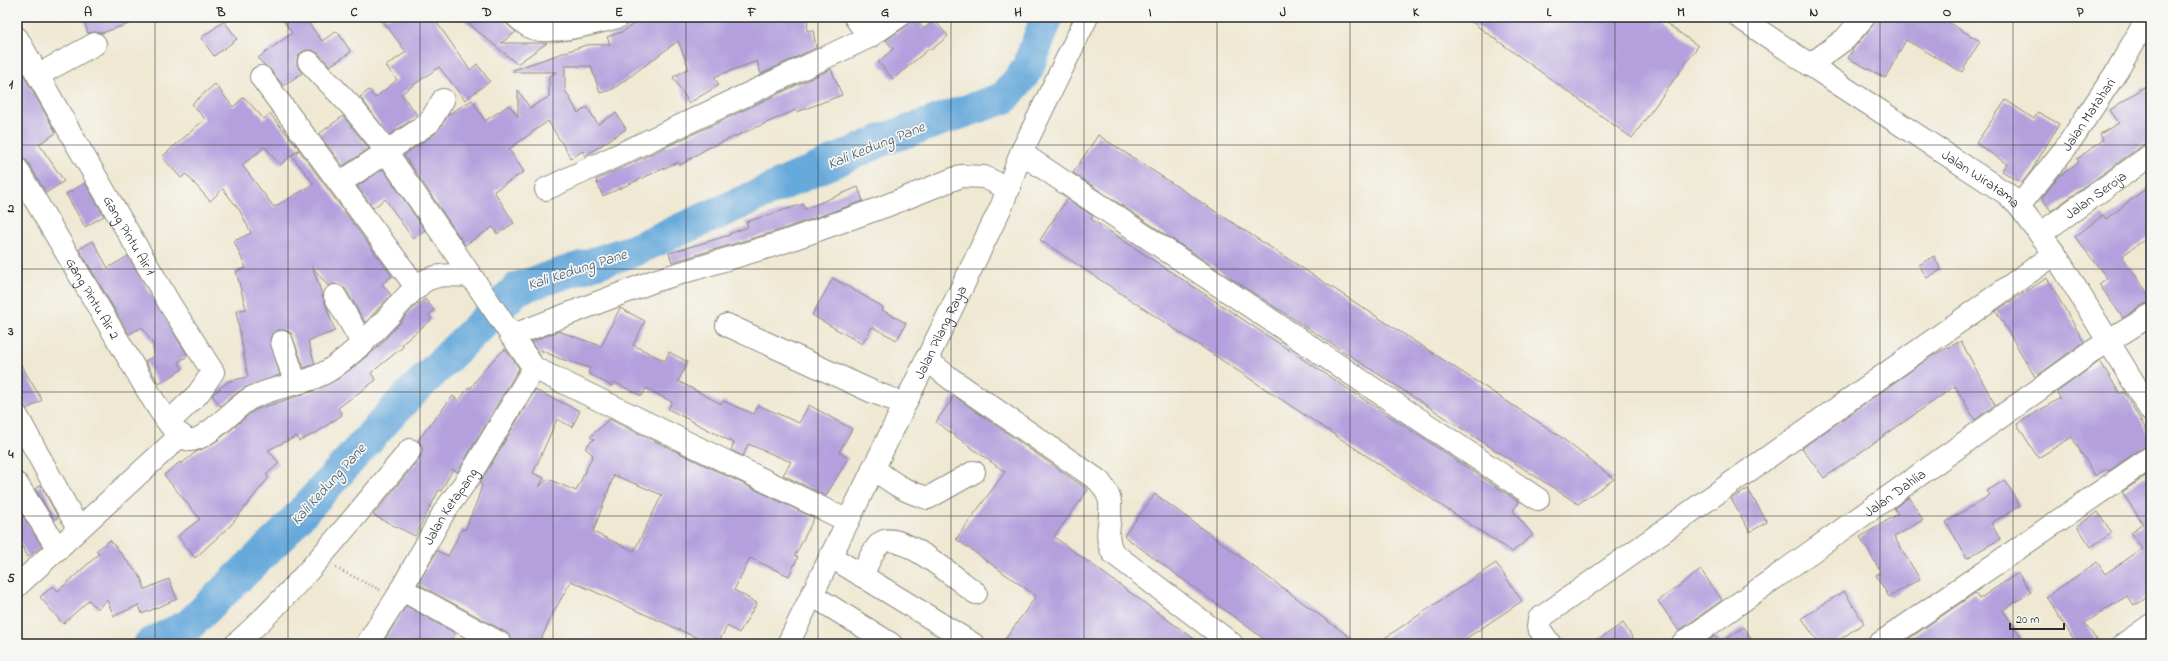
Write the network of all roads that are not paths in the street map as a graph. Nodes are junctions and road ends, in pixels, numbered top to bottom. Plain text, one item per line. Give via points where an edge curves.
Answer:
1 (517, 17) edge
2 (618, 17) edge
3 (855, 17) edge
4 (898, 17) edge
5 (1087, 17) edge
6 (1739, 17) edge
7 (1864, 17) edge
8 (2148, 17) edge
9 (869, 37) junction
10 (17, 38) edge
11 (95, 44) dead end
12 (309, 62) dead end
13 (1810, 66) junction
14 (38, 75) junction
15 (261, 77) dead end
16 (443, 100) dead end
17 (387, 152) junction
18 (1022, 153) junction
19 (2151, 155) edge
20 (17, 168) edge
21 (340, 183) junction
22 (546, 189) dead end
23 (1009, 189) junction
24 (2019, 206) junction
25 (2040, 234) junction
26 (2055, 254) junction
27 (473, 280) junction
28 (417, 288) junction
29 (335, 296) dead end
30 (2151, 315) edge
31 (727, 325) dead end
32 (509, 332) junction
33 (282, 342) dead end
34 (2108, 342) junction
35 (363, 344) junction
36 (926, 359) junction
37 (534, 368) junction
38 (295, 382) junction
39 (905, 404) junction
40 (2151, 411) edge
41 (17, 416) edge
42 (179, 432) junction
43 (410, 450) dead end
44 (2151, 457) edge
45 (873, 468) junction
46 (974, 472) dead end
47 (17, 484) edge
48 (1538, 499) dead end
49 (848, 521) junction
50 (78, 528) junction
51 (58, 549) junction
52 (830, 556) junction
53 (862, 576) junction
54 (18, 582) edge
55 (976, 593) dead end
56 (399, 594) junction
57 (812, 595) junction
58 (2151, 625) edge
59 (861, 637) edge
60 (236, 644) edge
61 (367, 644) edge
62 (501, 644) edge
63 (788, 644) edge
64 (891, 644) edge
65 (973, 644) edge
66 (1232, 644) edge
67 (1550, 644) edge
68 (1682, 644) edge
69 (1879, 644) edge
70 (2124, 644) edge

1 - 2 main road via 540,31 564,29
3 - 9 main road
4 - 9 main road
5 - 18 main road, Jalan Pilang Raya
6 - 13 main road, Jalan Wiratama
7 - 13 main road via 1845,39
8 - 24 main road, Jalan Matahari via 2117,71 2067,146
9 - 22 main road
10 - 14 main road, Gang Pintu Air 1
11 - 14 main road
12 - 17 main road via 352,106
13 - 24 main road, Jalan Wiratama via 2007,194
14 - 42 main road, Gang Pintu Air 1 via 171,306 213,372 198,394
15 - 21 main road
16 - 17 main road via 429,123
17 - 21 main road
17 - 27 main road
18 - 23 main road, Jalan Pilang Raya
18 - 48 main road
19 - 25 main road, Jalan Seroja
20 - 42 main road, Gang Pintu Air 2 via 155,403
21 - 28 main road
23 - 32 main road via 984,176 961,176 781,243 654,281
23 - 36 main road, Jalan Pilang Raya
24 - 25 main road, Jalan Wiratama
25 - 26 main road, Jalan Wiratama
26 - 34 main road, Jalan Wiratama
26 - 67 main road via 1539,619 1538,627
27 - 28 main road via 456,274 441,276 424,282
27 - 32 main road
28 - 35 main road
29 - 35 main road
30 - 34 main road, Jalan Dahlia
31 - 39 main road via 873,392
32 - 37 main road
33 - 38 main road
34 - 40 main road, Jalan Wiratama
34 - 68 main road, Jalan Dahlia
35 - 38 main road via 331,370 314,378
36 - 39 main road, Jalan Pilang Raya
36 - 66 main road via 1099,481 1110,503 1107,534 1108,544 1113,553
37 - 49 main road
37 - 56 main road, Jalan Ketapang via 469,477 444,512
38 - 42 main road via 248,399 201,437
39 - 45 main road, Jalan Pilang Raya
41 - 50 main road
42 - 50 main road
43 - 60 main road via 320,559 267,617
44 - 69 main road
45 - 46 main road via 895,486 911,494 928,498
45 - 49 main road, Jalan Pilang Raya
47 - 51 main road
49 - 52 main road, Jalan Pilang Raya
50 - 51 main road
51 - 54 main road
52 - 53 main road
52 - 57 main road, Jalan Pilang Raya
53 - 55 main road via 876,548 883,541 893,540 917,551
53 - 65 main road
56 - 61 main road, Jalan Ketapang
56 - 62 main road
57 - 59 main road
57 - 63 main road, Jalan Pilang Raya
58 - 70 main road
59 - 64 main road

